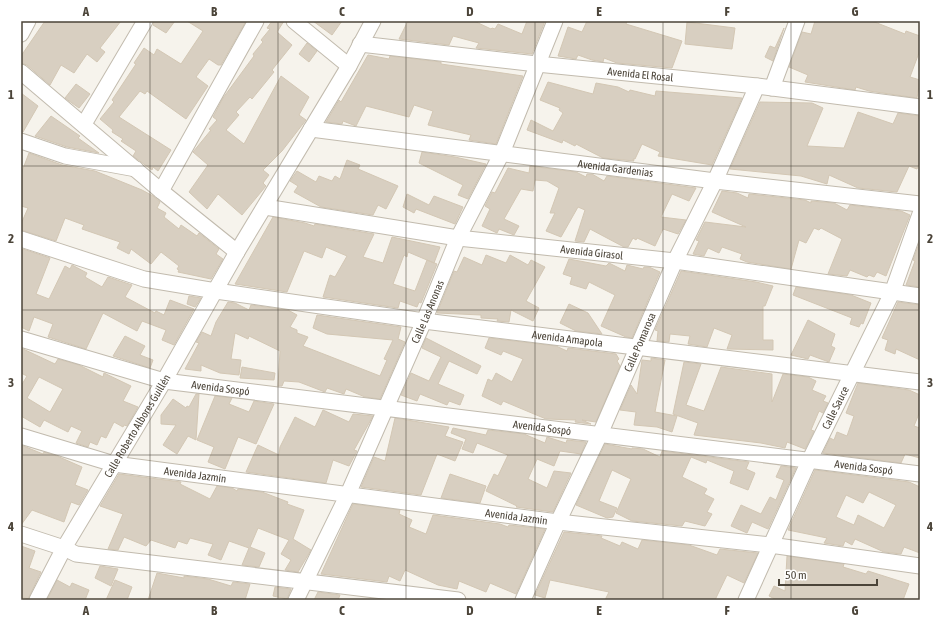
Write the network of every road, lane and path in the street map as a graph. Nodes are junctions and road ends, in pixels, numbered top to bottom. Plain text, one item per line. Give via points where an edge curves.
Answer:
1 (28, 21) edge
2 (145, 21) edge
3 (256, 21) edge
4 (294, 21) edge
5 (373, 21) edge
6 (555, 21) edge
7 (797, 21) edge
8 (21, 34) edge
9 (360, 44) junction
10 (537, 64) junction
11 (349, 66) junction
12 (21, 72) edge
13 (765, 87) junction
14 (920, 106) edge
15 (84, 124) junction
16 (311, 129) junction
17 (22, 144) edge
18 (502, 153) junction
19 (136, 169) junction
20 (715, 181) junction
21 (161, 191) junction
22 (920, 204) edge
23 (265, 207) junction
24 (920, 214) edge
25 (458, 238) junction
26 (21, 239) edge
27 (237, 252) junction
28 (675, 261) junction
29 (216, 291) junction
30 (892, 292) junction
31 (920, 296) edge
32 (424, 321) junction
33 (21, 339) edge
34 (638, 348) junction
35 (853, 374) junction
36 (164, 381) junction
37 (920, 382) edge
38 (384, 409) junction
39 (600, 434) junction
40 (21, 436) edge
41 (809, 462) junction
42 (114, 464) junction
43 (920, 474) edge
44 (348, 494) junction
45 (558, 522) junction
46 (21, 534) edge
47 (770, 545) junction
48 (64, 548) junction
49 (920, 566) edge
50 (304, 582) junction
51 (37, 600) edge
52 (296, 600) edge
53 (458, 600) edge
54 (523, 600) edge
55 (746, 600) edge

1 - 8 street
2 - 15 street
3 - 21 street
4 - 11 street
5 - 9 street, Calle Roberto Albores Guillén
6 - 10 street, Calle Las Anonas
7 - 13 street, Calle Pomarosa
9 - 10 street, Avenida El Rosal
9 - 11 street, Calle Roberto Albores Guillén
10 - 13 street, Avenida El Rosal
10 - 18 street, Calle Las Anonas
11 - 16 street, Calle Roberto Albores Guillén
12 - 15 street
13 - 14 street, Avenida El Rosal
13 - 20 street, Calle Pomarosa
15 - 19 street
16 - 18 street, Avenida Gardenias
16 - 23 street, Calle Roberto Albores Guillén
17 - 19 street via 65,156
18 - 20 street, Avenida Gardenias
18 - 25 street, Calle Las Anonas
19 - 21 street
20 - 22 street, Avenida Gardenias
20 - 28 street, Calle Pomarosa
21 - 27 street
23 - 25 street, Avenida Girasol
23 - 27 street, Calle Roberto Albores Guillén
24 - 30 street, Calle Sauce
25 - 28 street, Avenida Girasol
25 - 32 street, Calle Las Anonas
26 - 29 street, Avenida Amapola via 144,279
27 - 29 street, Calle Roberto Albores Guillén
28 - 30 street, Avenida Girasol
28 - 34 street, Calle Pomarosa
29 - 32 street, Avenida Amapola
29 - 36 street, Calle Roberto Albores Guillén
30 - 31 street, Avenida Girasol
30 - 35 street, Calle Sauce
32 - 34 street, Avenida Amapola
32 - 38 street, Calle Las Anonas
33 - 36 street, Avenida Sospó
34 - 35 street, Avenida Amapola
34 - 39 street, Calle Pomarosa
35 - 37 street, Avenida Amapola
35 - 41 street, Calle Sauce
36 - 38 street, Avenida Sospó
36 - 42 street, Calle Roberto Albores Guillén
38 - 39 street, Avenida Sospó
38 - 44 street, Calle Las Anonas
39 - 41 street, Avenida Sospó
39 - 45 street, Calle Pomarosa
40 - 42 street, Avenida Jazmín
41 - 43 street, Avenida Sospó
41 - 47 street, Calle Sauce
42 - 44 street, Avenida Jazmín
42 - 48 street, Calle Roberto Albores Guillén
44 - 45 street, Avenida Jazmín
44 - 50 street, Calle Las Anonas
45 - 47 street, Avenida Jazmín
45 - 54 street, Calle Pomarosa
46 - 48 street
47 - 49 street, Avenida Jazmín
47 - 55 street, Calle Sauce
48 - 50 street via 76,554
48 - 51 street, Calle Roberto Albores Guillén
50 - 52 street, Calle Las Anonas
50 - 53 street

